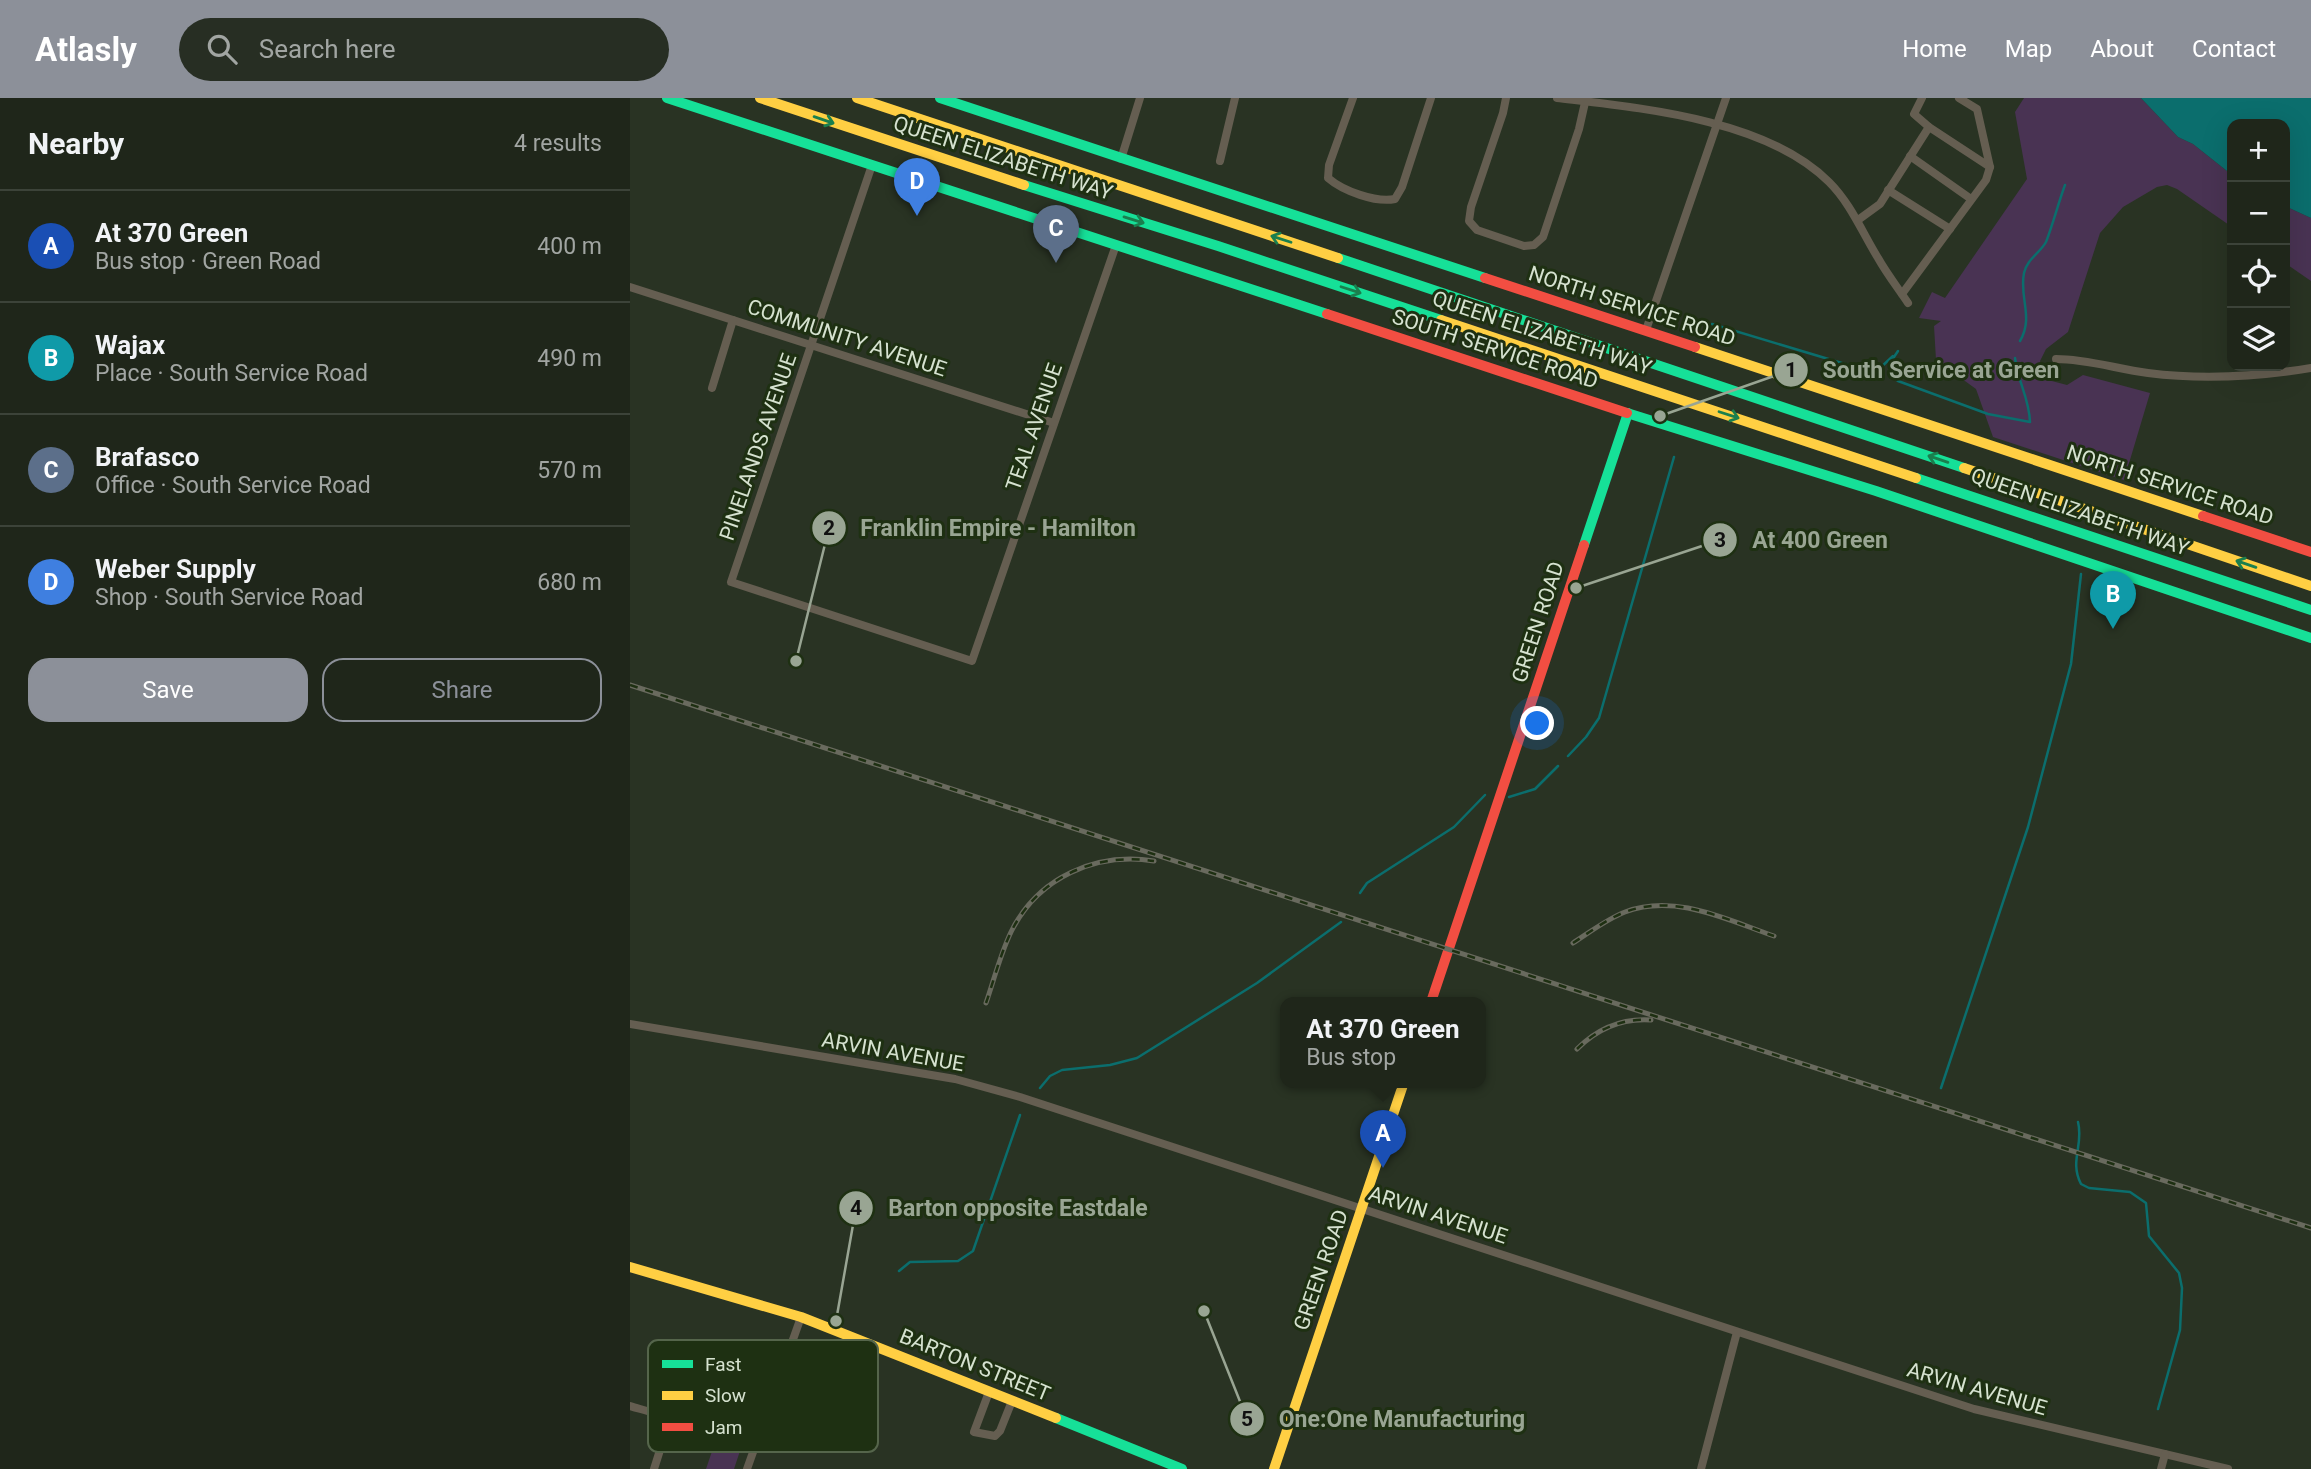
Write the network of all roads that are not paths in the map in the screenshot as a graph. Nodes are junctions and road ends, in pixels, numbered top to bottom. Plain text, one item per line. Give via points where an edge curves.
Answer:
1 (667, 98) edge
2 (760, 98) edge
3 (857, 98) edge
4 (940, 98) edge
5 (1140, 98) edge
6 (1234, 98) edge
7 (1353, 98) edge
8 (1431, 98) edge
9 (1506, 98) edge
10 (1557, 98) edge
11 (1726, 98) edge
12 (1922, 98) edge
13 (1959, 98) edge
14 (1585, 100) edge
15 (1716, 125) junction
16 (1929, 127) junction
17 (1910, 156) junction
18 (1121, 159) junction
19 (1220, 161) dead end
20 (872, 165) junction
21 (1990, 167) junction
22 (1888, 190) junction
23 (1971, 199) junction
24 (1858, 220) junction
25 (1950, 229) junction
26 (1116, 245) junction
27 (630, 287) edge
28 (1902, 294) junction
29 (1908, 303) dead end
30 (733, 320) junction
31 (1646, 330) junction
32 (812, 346) junction
33 (2056, 359) dead end
34 (2311, 368) edge
35 (712, 388) dead end
36 (1628, 413) junction
37 (1054, 423) junction
38 (2311, 552) edge
39 (2311, 586) edge
40 (2311, 610) edge
41 (2311, 638) edge
42 (972, 661) joint
43 (1433, 997) edge
44 (630, 1024) edge
45 (1402, 1088) edge
46 (1362, 1209) junction
47 (630, 1267) edge
48 (801, 1317) junction
49 (1737, 1332) junction
50 (793, 1340) edge
51 (859, 1340) edge
52 (878, 1348) edge
53 (989, 1392) junction
54 (1012, 1401) junction
55 (630, 1406) edge
56 (648, 1412) edge
57 (659, 1452) edge
58 (753, 1452) edge
59 (2165, 1454) junction
60 (654, 1469) edge
61 (747, 1469) edge
62 (1182, 1469) edge
63 (1274, 1469) edge
64 (1701, 1469) edge
65 (2161, 1469) edge
66 (2228, 1469) edge

1 - 20 main road, SOUTH SERVICE ROAD
2 -> 40 main road, QUEEN ELIZABETH WAY
39 -> 3 main road, QUEEN ELIZABETH WAY
4 - 18 main road, NORTH SERVICE ROAD
5 - 18 street
6 - 19 street
7 - 8 street via 1328,178 1384,201 1395,199 1402,187
9 - 14 street via 1469,221 1477,230 1524,246 1543,237
10 - 14 street
11 - 15 street
12 - 16 street via 1914,114
13 - 21 street via 1977,109
14 - 15 street
15 - 24 street via 1766,141 1810,166 1830,183
15 - 31 street
16 - 17 street
16 - 21 street
17 - 22 street
17 - 23 street
18 - 31 main road, NORTH SERVICE ROAD
20 - 26 main road, SOUTH SERVICE ROAD
20 - 32 street, PINELANDS AVENUE
21 - 23 street
22 - 24 street via 1880,204
22 - 25 street
23 - 25 street
24 - 28 street
25 - 28 street
26 - 36 main road, SOUTH SERVICE ROAD
26 - 37 street, TEAL AVENUE
27 - 30 street, COMMUNITY AVENUE
28 - 29 street
30 - 32 street, COMMUNITY AVENUE
30 - 35 street
31 - 38 main road, NORTH SERVICE ROAD
32 - 37 street, COMMUNITY AVENUE
32 - 42 street, PINELANDS AVENUE via 731,582
33 - 34 street via 2193,377 2271,375
36 - 41 main road, SOUTH SERVICE ROAD via 1876,491
36 - 43 main road, GREEN ROAD
37 - 42 street, TEAL AVENUE
44 - 46 street, ARVIN AVENUE via 956,1079
45 - 46 main road, GREEN ROAD
46 - 49 street, ARVIN AVENUE
46 - 63 main road, GREEN ROAD
47 - 48 main road, BARTON STREET
48 - 50 street
48 - 51 main road, BARTON STREET
49 - 59 street, ARVIN AVENUE via 1975,1409
49 - 64 street
52 - 53 main road, BARTON STREET
53 - 54 main road, BARTON STREET
53 - 54 street via 974,1432 995,1436
54 - 62 main road, BARTON STREET
55 - 56 street
57 - 60 street
58 - 61 street
59 - 65 street
59 - 66 street, ARVIN AVENUE

